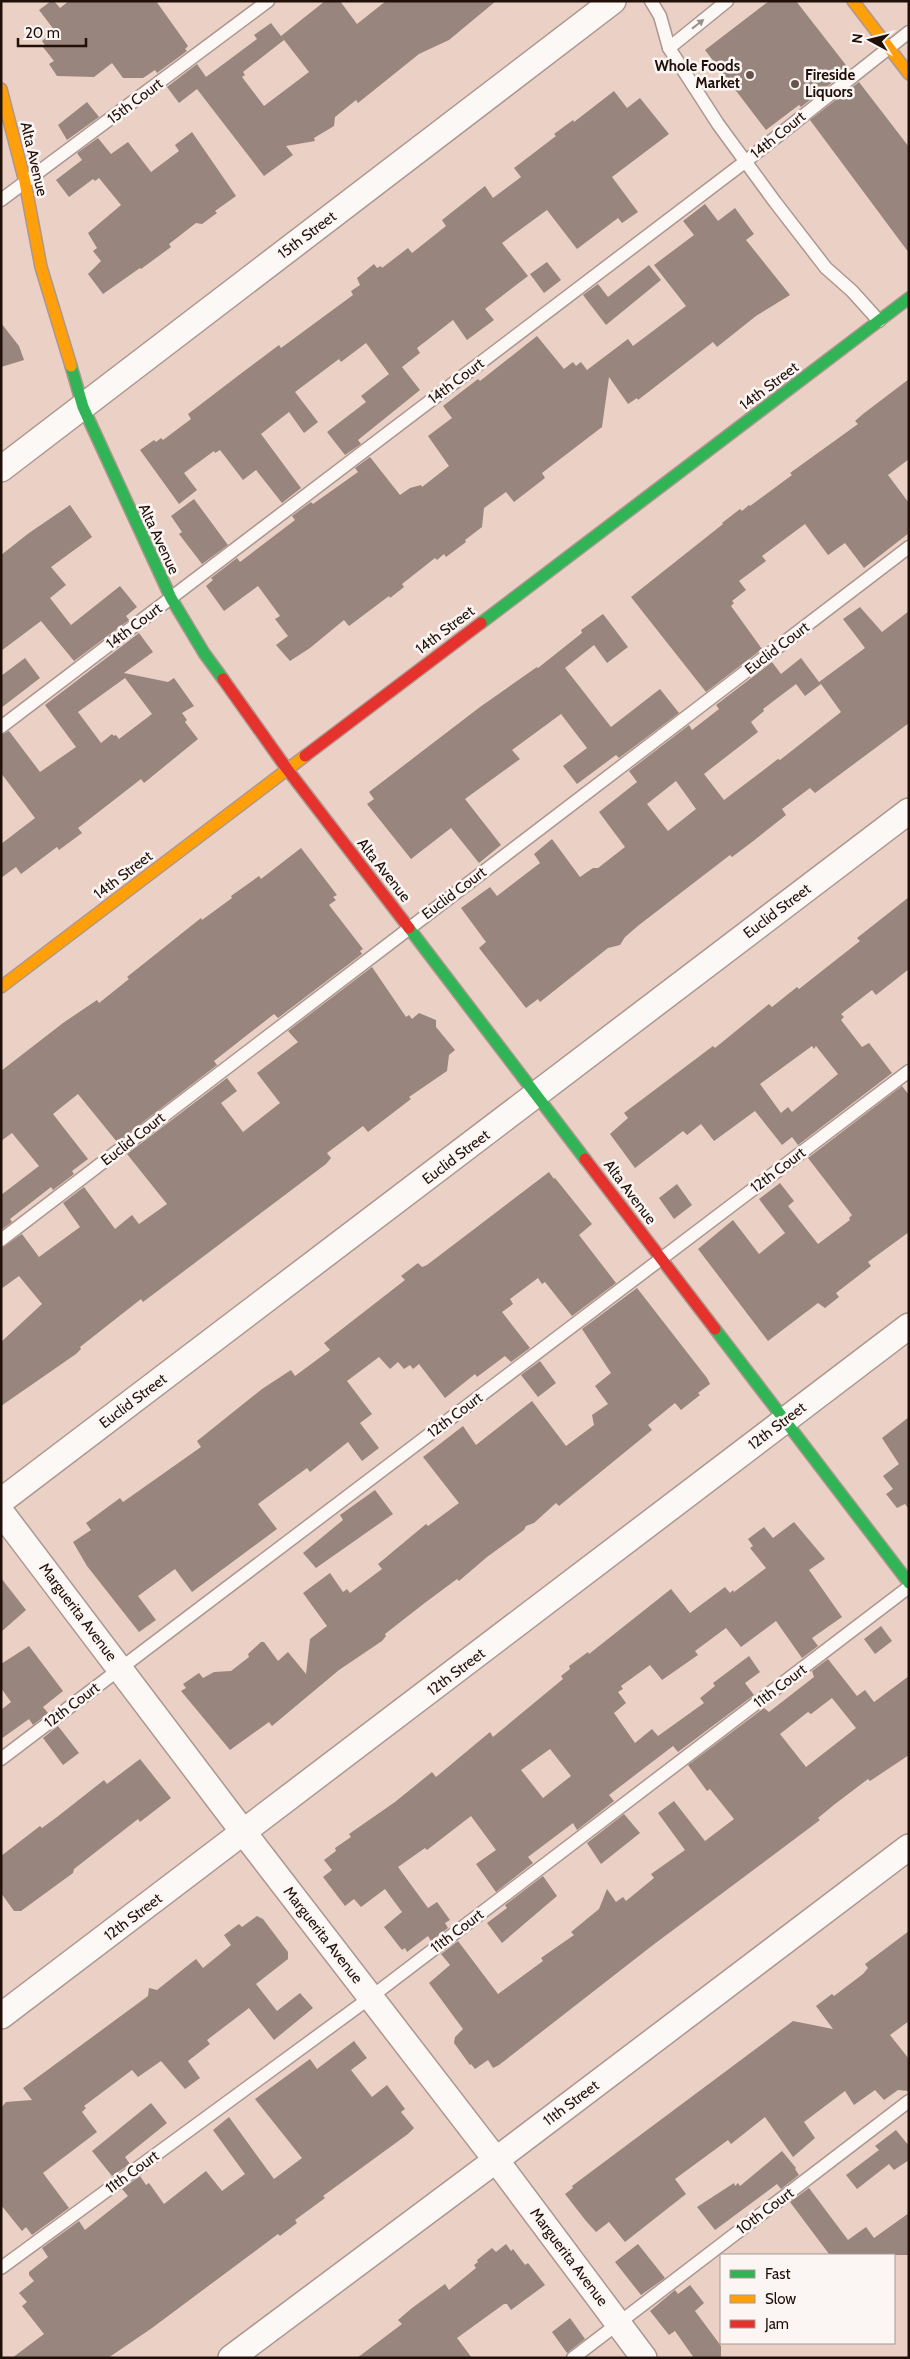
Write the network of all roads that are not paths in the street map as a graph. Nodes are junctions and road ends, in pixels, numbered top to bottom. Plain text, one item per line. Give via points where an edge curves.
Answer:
1 (268, 1) edge
2 (613, 1) edge
3 (650, 1) edge
4 (727, 1) edge
5 (853, 1) edge
6 (909, 32) edge
7 (888, 47) junction
8 (669, 48) junction
9 (909, 74) edge
10 (1, 89) edge
11 (746, 161) junction
12 (25, 182) junction
13 (1, 200) edge
14 (909, 298) edge
15 (879, 321) junction
16 (83, 407) junction
17 (1, 469) edge
18 (909, 547) edge
19 (170, 598) junction
20 (1, 727) edge
21 (287, 769) junction
22 (909, 811) edge
23 (409, 927) junction
24 (1, 987) edge
25 (909, 1071) edge
26 (537, 1095) junction
27 (1, 1240) edge
28 (662, 1258) junction
29 (909, 1326) edge
30 (784, 1421) junction
31 (1, 1501) edge
32 (1, 1512) edge
33 (909, 1583) edge
34 (909, 1587) edge
35 (121, 1668) junction
36 (1, 1759) edge
37 (244, 1833) junction
38 (909, 1846) edge
39 (371, 1997) junction
40 (1, 2016) edge
41 (909, 2101) edge
42 (496, 2160) junction
43 (1, 2268) edge
44 (619, 2323) junction
45 (231, 2358) edge
46 (573, 2358) edge
47 (644, 2358) edge

1 - 12 lane, 15th Court
2 - 16 street, 15th Street
3 - 8 lane via 660,16
8 -> 4 lane
5 - 7 street
6 - 7 lane, 14th Court
7 - 9 street
7 - 11 lane, 14th Court
8 - 11 lane
10 - 12 street, Alta Avenue
11 - 15 lane via 826,268
11 - 19 lane, 14th Court
12 - 13 lane, 15th Court
12 - 16 street, Alta Avenue via 41,267
14 - 15 street, 14th Street
15 - 21 street, 14th Street
16 - 17 street, 15th Street
16 - 19 street, Alta Avenue
18 - 23 lane, Euclid Court
19 - 20 lane, 14th Court
19 - 21 street, Alta Avenue via 204,653
21 - 23 street, Alta Avenue
21 - 24 street, 14th Street
22 - 26 street, Euclid Street
23 - 26 street, Alta Avenue
23 - 27 lane, Euclid Court
25 - 28 lane, 12th Court
26 - 28 street, Alta Avenue
26 - 31 street, Euclid Street
28 - 30 street, Alta Avenue
28 - 35 lane, 12th Court
29 - 30 street, 12th Street
30 - 33 street, Alta Avenue
30 - 37 street, 12th Street
32 - 35 street, Marguerita Avenue
34 - 39 lane, 11th Court
35 - 36 lane, 12th Court
35 - 37 street, Marguerita Avenue
37 - 39 street, Marguerita Avenue
37 - 40 street, 12th Street
38 - 42 street, 11th Street
39 - 42 street, Marguerita Avenue
39 - 43 lane, 11th Court
41 - 44 lane, 10th Court
42 - 44 street, Marguerita Avenue
42 - 45 street, 11th Street
44 - 46 lane, 10th Court
44 - 47 street, Marguerita Avenue

